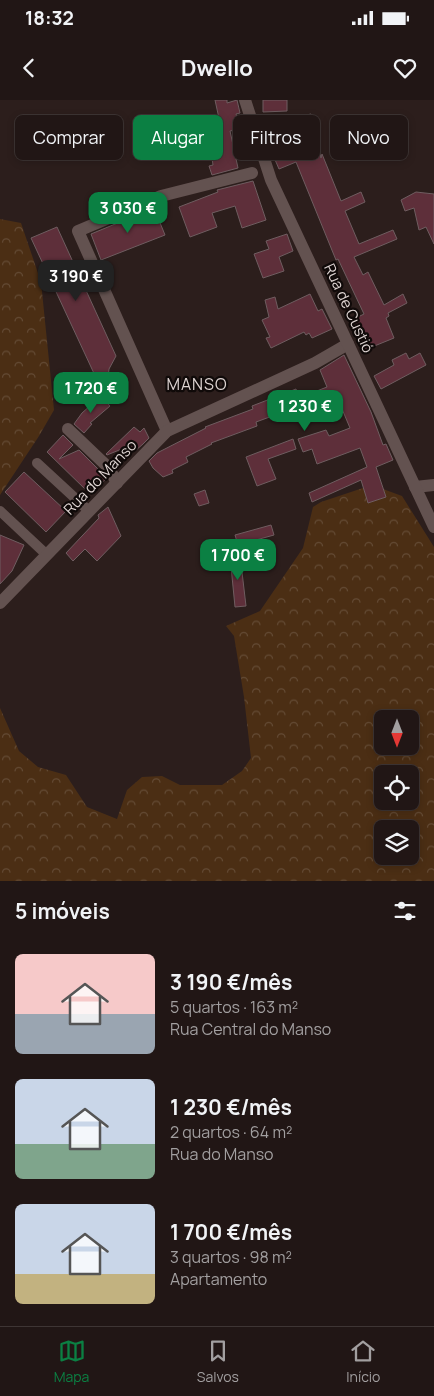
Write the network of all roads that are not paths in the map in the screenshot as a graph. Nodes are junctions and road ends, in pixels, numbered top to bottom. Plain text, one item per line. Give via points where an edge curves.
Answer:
1 (245, 100) edge
2 (252, 173) dead end
3 (348, 344) junction
4 (68, 429) dead end
5 (167, 431) junction
6 (37, 463) dead end
7 (116, 483) junction
8 (434, 485) edge
9 (415, 487) junction
10 (0, 511) edge
11 (89, 512) junction
12 (434, 527) edge
13 (47, 555) junction
14 (0, 603) edge

1 - 3 street, Rua de Custió via 271,180
2 - 5 street via 161,196 78,231
3 - 5 street, Rua do Manso via 315,363
3 - 9 street, Rua de Custió
4 - 7 street via 109,468
5 - 7 street, Rua do Manso
6 - 11 street
7 - 11 street, Rua do Manso
8 - 9 street
9 - 12 street, Rua de Custió
10 - 13 street
11 - 13 street, Rua do Manso
13 - 14 street, Rua do Manso

